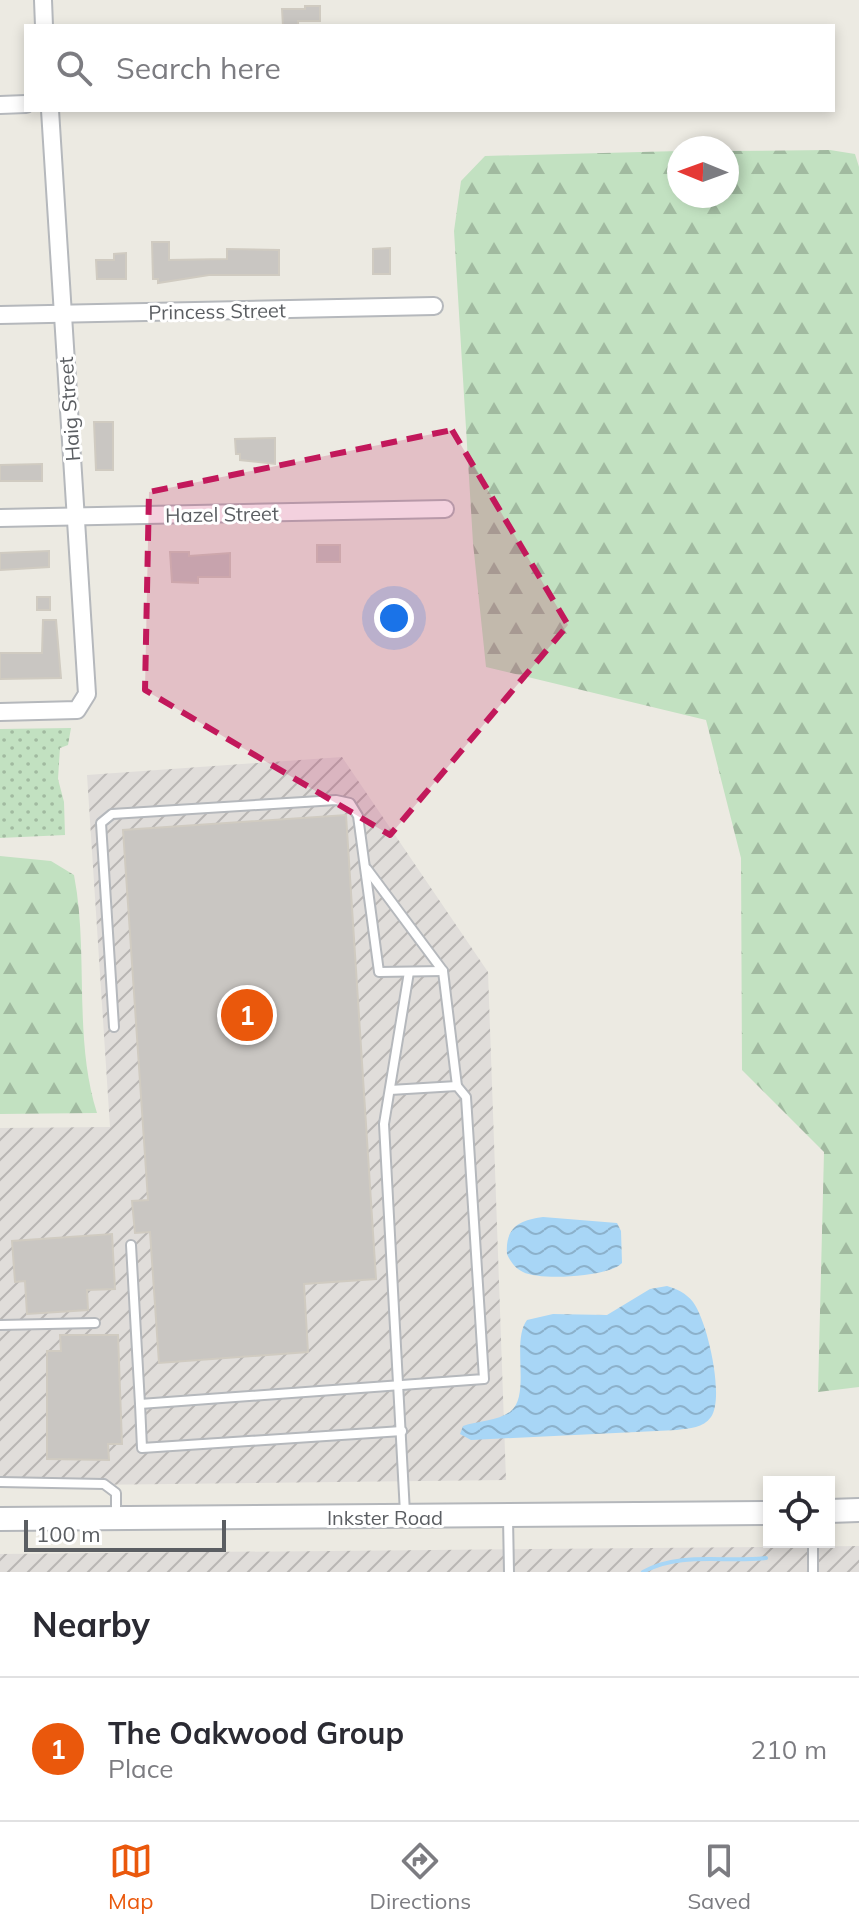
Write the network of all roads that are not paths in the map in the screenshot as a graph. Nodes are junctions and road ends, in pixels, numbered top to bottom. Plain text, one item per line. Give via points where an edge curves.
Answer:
1 (43, 0) edge
2 (44, 24) edge
3 (24, 104) edge
4 (0, 105) edge
5 (50, 112) edge
6 (434, 306) dead end
7 (62, 314) junction
8 (0, 315) edge
9 (445, 509) dead end
10 (76, 517) junction
11 (0, 518) edge
12 (0, 712) edge
13 (367, 869) junction
14 (443, 971) junction
15 (409, 972) junction
16 (114, 1027) dead end
17 (457, 1086) junction
18 (390, 1090) junction
19 (131, 1245) dead end
20 (95, 1323) dead end
21 (0, 1325) edge
22 (399, 1385) junction
23 (140, 1404) junction
24 (402, 1431) junction
25 (0, 1482) edge
26 (859, 1510) edge
27 (835, 1511) edge
28 (763, 1513) edge
29 (405, 1517) junction
30 (508, 1517) junction
31 (116, 1518) junction
32 (0, 1519) edge
33 (813, 1548) edge
34 (509, 1572) edge
35 (813, 1572) edge

1 - 2 street
3 - 4 street
5 - 7 street, Haig Street
6 - 7 street, Princess Street
7 - 8 street, Princess Street
7 - 10 street, Haig Street
9 - 10 street, Hazel Street
10 - 11 street, Hazel Street
10 - 12 street, Haig Street via 87,694 82,706 66,711
13 - 14 lane
13 - 15 lane via 379,972
13 - 16 lane via 358,816 350,803 112,814 101,823
14 - 15 lane
14 - 17 lane
15 - 18 lane
17 - 18 lane
17 - 22 lane via 466,1097 484,1379
18 - 22 lane via 384,1124
19 - 23 lane
20 - 21 lane
22 - 23 lane
22 - 24 lane
23 - 24 lane via 142,1448
24 - 29 lane
25 - 31 lane via 104,1484 116,1493
26 - 27 street
28 - 30 street, Inkster Road
29 - 30 street, Inkster Road
29 - 31 street, Inkster Road
30 - 34 lane
31 - 32 street, Inkster Road
33 - 35 lane

